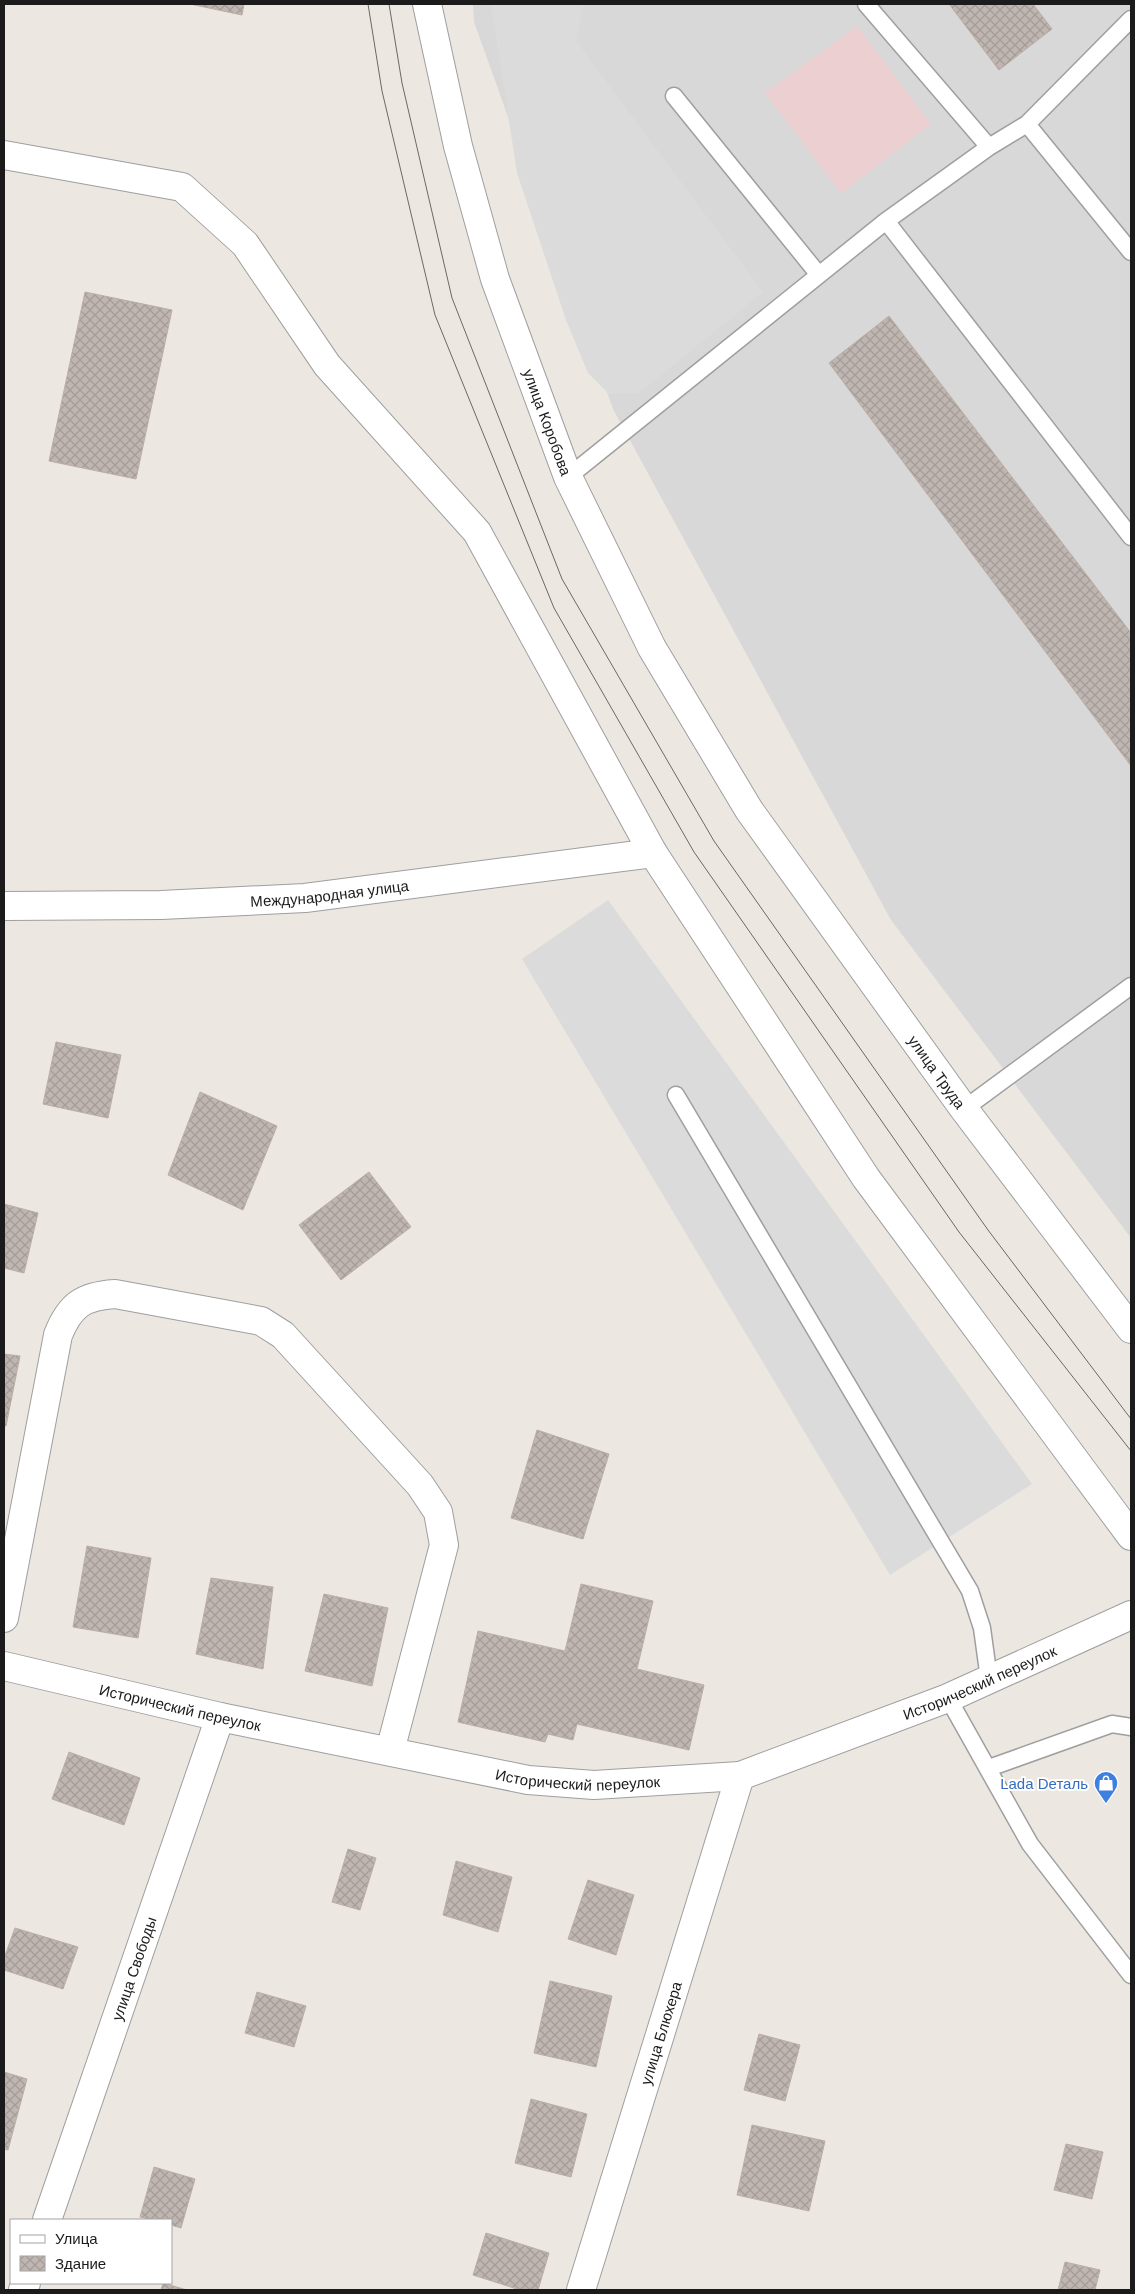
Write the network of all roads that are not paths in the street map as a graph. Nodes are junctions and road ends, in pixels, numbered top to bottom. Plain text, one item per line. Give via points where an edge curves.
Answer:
1 (427, 4) edge
2 (866, 4) edge
3 (1131, 19) edge
4 (674, 96) dead end
5 (1027, 124) junction
6 (989, 147) junction
7 (4, 154) edge
8 (886, 221) junction
9 (1131, 252) edge
10 (819, 275) junction
11 (568, 477) junction
12 (1131, 537) edge
13 (749, 810) joint
14 (653, 853) junction
15 (4, 906) edge
16 (1131, 986) edge
17 (676, 1095) dead end
18 (964, 1109) junction
19 (1131, 1329) edge
20 (1131, 1536) edge
21 (1131, 1615) edge
22 (4, 1618) edge
23 (4, 1666) edge
24 (989, 1679) junction
25 (948, 1698) junction
26 (220, 1716) junction
27 (1131, 1727) edge
28 (390, 1751) junction
29 (989, 1768) junction
30 (740, 1776) junction
31 (1131, 1975) edge
32 (47, 2219) edge
33 (581, 2290) edge

1 - 11 street, улица Коробова via 458,146 495,279
2 - 6 lane
3 - 5 lane
4 - 10 lane
5 - 6 lane
5 - 9 lane
6 - 8 lane
7 - 14 street via 182,187 245,244 327,365 477,532
8 - 10 lane
8 - 12 lane
10 - 11 lane
11 - 13 street, улица Коробова via 652,648
13 - 18 street, улица Труда
14 - 15 street, Международная улица via 305,898 161,906
14 - 20 street via 866,1178
16 - 18 lane
17 - 24 lane via 970,1591 982,1628
18 - 19 street, улица Труда
21 - 24 street, Исторический переулок
22 - 28 street via 58,1335 65,1318 78,1303 96,1295 115,1294 262,1321 283,1335 420,1485 438,1512 444,1545
23 - 26 street, Исторический переулок
24 - 25 street, Исторический переулок
25 - 29 lane
25 - 30 street, Исторический переулок
26 - 28 street, Исторический переулок
26 - 32 street, улица Свободы
27 - 29 lane via 1112,1724
28 - 30 street, Исторический переулок via 528,1780 594,1785
29 - 31 lane via 1030,1844
30 - 33 street, улица Блюхера

